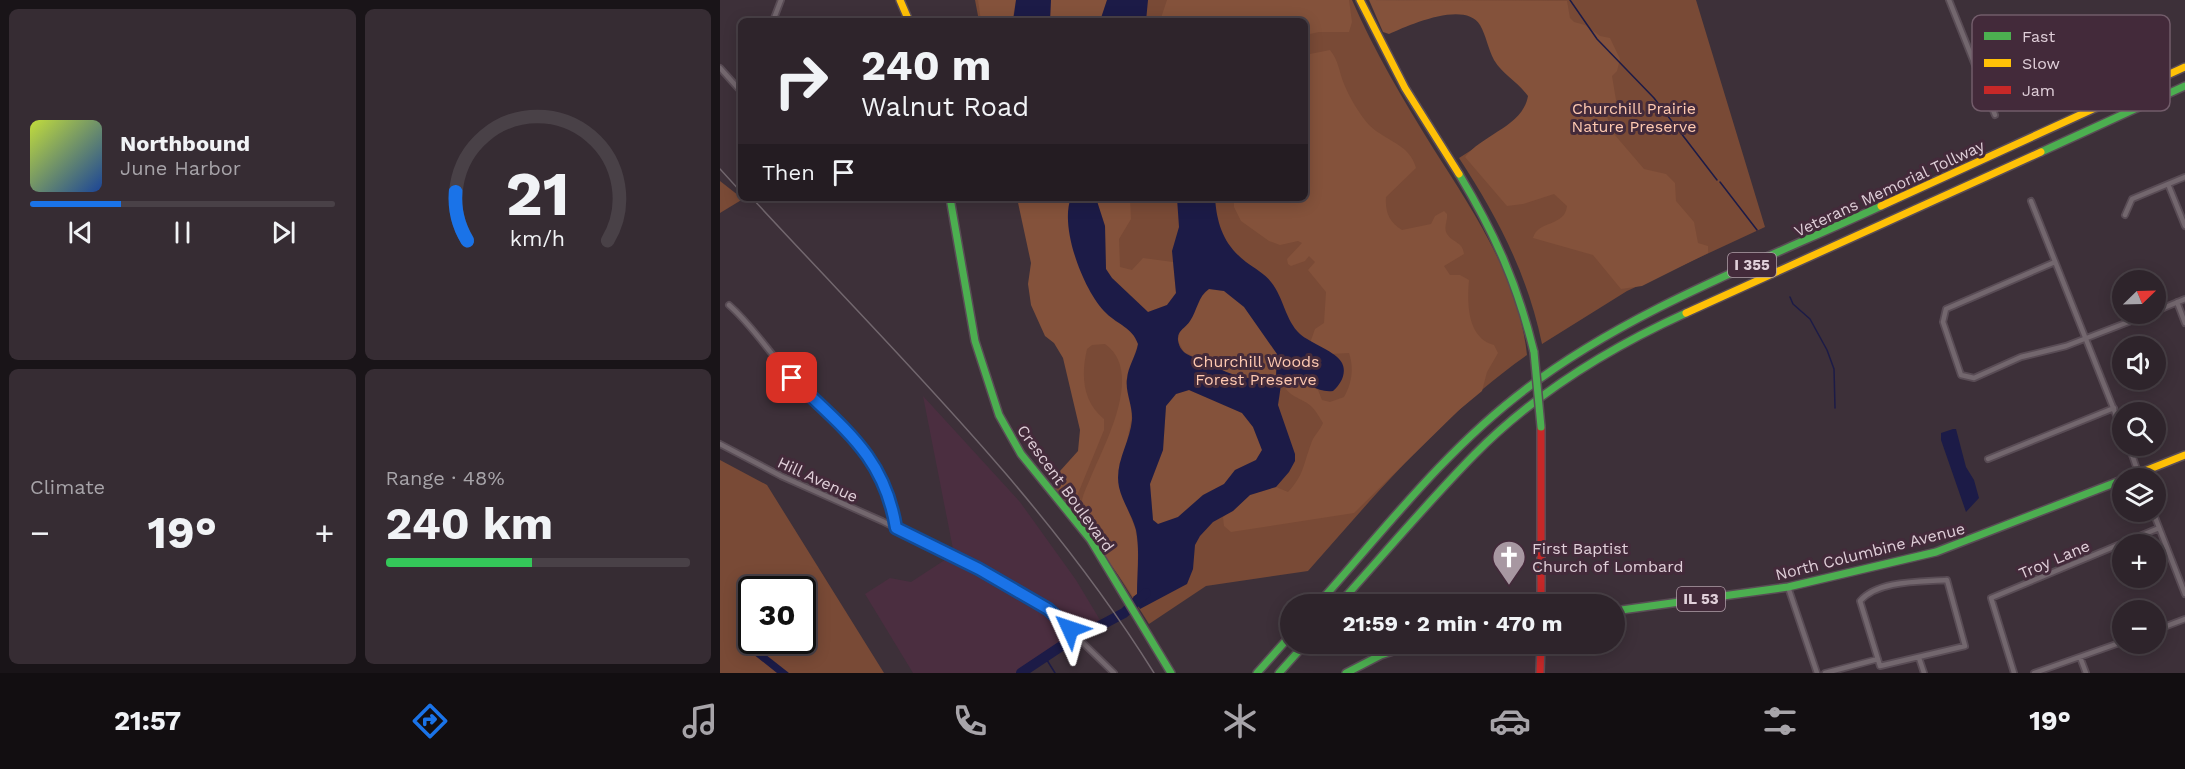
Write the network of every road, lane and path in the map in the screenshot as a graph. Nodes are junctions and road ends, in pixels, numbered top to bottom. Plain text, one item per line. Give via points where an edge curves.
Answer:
1 (781, 0) edge
2 (900, 0) edge
3 (1360, 0) edge
4 (1949, 0) edge
5 (777, 12) junction
6 (774, 18) edge
7 (779, 18) edge
8 (908, 18) edge
9 (1972, 58) edge
10 (2185, 62) edge
11 (2185, 67) edge
12 (720, 68) edge
13 (2170, 70) edge
14 (2170, 74) edge
15 (738, 84) edge
16 (2185, 86) edge
17 (2170, 93) edge
18 (1993, 111) edge
19 (2088, 111) edge
20 (2089, 111) edge
21 (2130, 111) edge
22 (1995, 115) dead end
23 (2078, 116) junction
24 (2185, 177) edge
25 (2168, 184) junction
26 (951, 201) edge
27 (2031, 201) dead end
28 (2125, 215) dead end
29 (2185, 226) edge
30 (2055, 262) junction
31 (2185, 299) edge
32 (2177, 302) junction
33 (729, 305) dead end
34 (2166, 307) edge
35 (2185, 323) edge
36 (2124, 324) edge
37 (2086, 339) junction
38 (2112, 403) edge
39 (2112, 409) edge
40 (720, 444) edge
41 (2185, 455) edge
42 (1988, 459) dead end
43 (2157, 468) edge
44 (2112, 484) edge
45 (2157, 522) edge
46 (896, 528) junction
47 (2159, 528) junction
48 (1788, 587) junction
49 (1327, 594) edge
50 (1348, 594) edge
51 (1541, 594) edge
52 (2185, 594) edge
53 (1625, 609) edge
54 (2185, 619) edge
55 (2166, 626) edge
56 (2112, 646) edge
57 (1280, 647) edge
58 (1296, 654) edge
59 (1384, 654) edge
60 (1541, 654) edge
61 (2080, 657) junction
62 (1919, 658) junction
63 (1878, 659) junction
64 (1114, 673) edge
65 (1171, 673) edge
66 (1257, 673) edge
67 (1279, 673) edge
68 (1346, 673) edge
69 (1540, 673) edge
70 (1817, 673) edge
71 (1825, 673) edge
72 (1924, 673) edge
73 (2014, 673) edge
74 (2034, 673) edge
75 (2086, 673) edge

1 - 5 street
2 - 8 main road
3 - 51 main road, bridge via 1410,99 1494,232 1519,291 1534,352 1541,427
4 - 9 street
5 - 6 street
5 - 7 street
10 - 13 main road
11 - 14 main road, Veterans Memorial Tollway / I 355
12 - 15 street
16 - 17 main road, Veterans Memorial Tollway / I 355
18 - 22 street
19 - 23 main road
20 - 23 main road, Veterans Memorial Tollway / I 355
21 - 50 main road, Veterans Memorial Tollway / I 355 via 1669,321 1577,372 1475,454
23 - 49 main road, Veterans Memorial Tollway / I 355 via 1659,308 1568,359 1525,389 1457,448
24 - 25 street
25 - 28 street via 2132,199
25 - 29 street
26 - 65 main road, Crescent Boulevard via 975,341 999,415 1021,454 1080,526
27 - 30 street
30 - 37 street
30 - 37 street via 1948,306 1943,318 1959,372 1971,379 2021,357
31 - 32 street
32 - 34 street
32 - 35 street
33 - 46 street via 872,462 891,500
36 - 37 street
37 - 38 street
39 - 42 street
40 - 46 street, Hill Avenue
41 - 43 main road
44 - 48 main road, North Columbine Avenue / IL 53 via 1936,552
45 - 47 street
46 - 64 street, Hill Avenue via 1048,609
47 - 52 street
47 - 73 street, Troy Lane via 1991,598
48 - 53 main road, North Columbine Avenue / IL 53
48 - 70 street
54 - 55 street
56 - 61 street
57 - 66 main road
58 - 67 main road
59 - 68 main road
60 - 69 main road
61 - 74 street
61 - 75 street
62 - 63 street via 1880,666
62 - 63 street via 1965,646 1947,580 1868,593 1860,601
62 - 72 street
63 - 71 street

